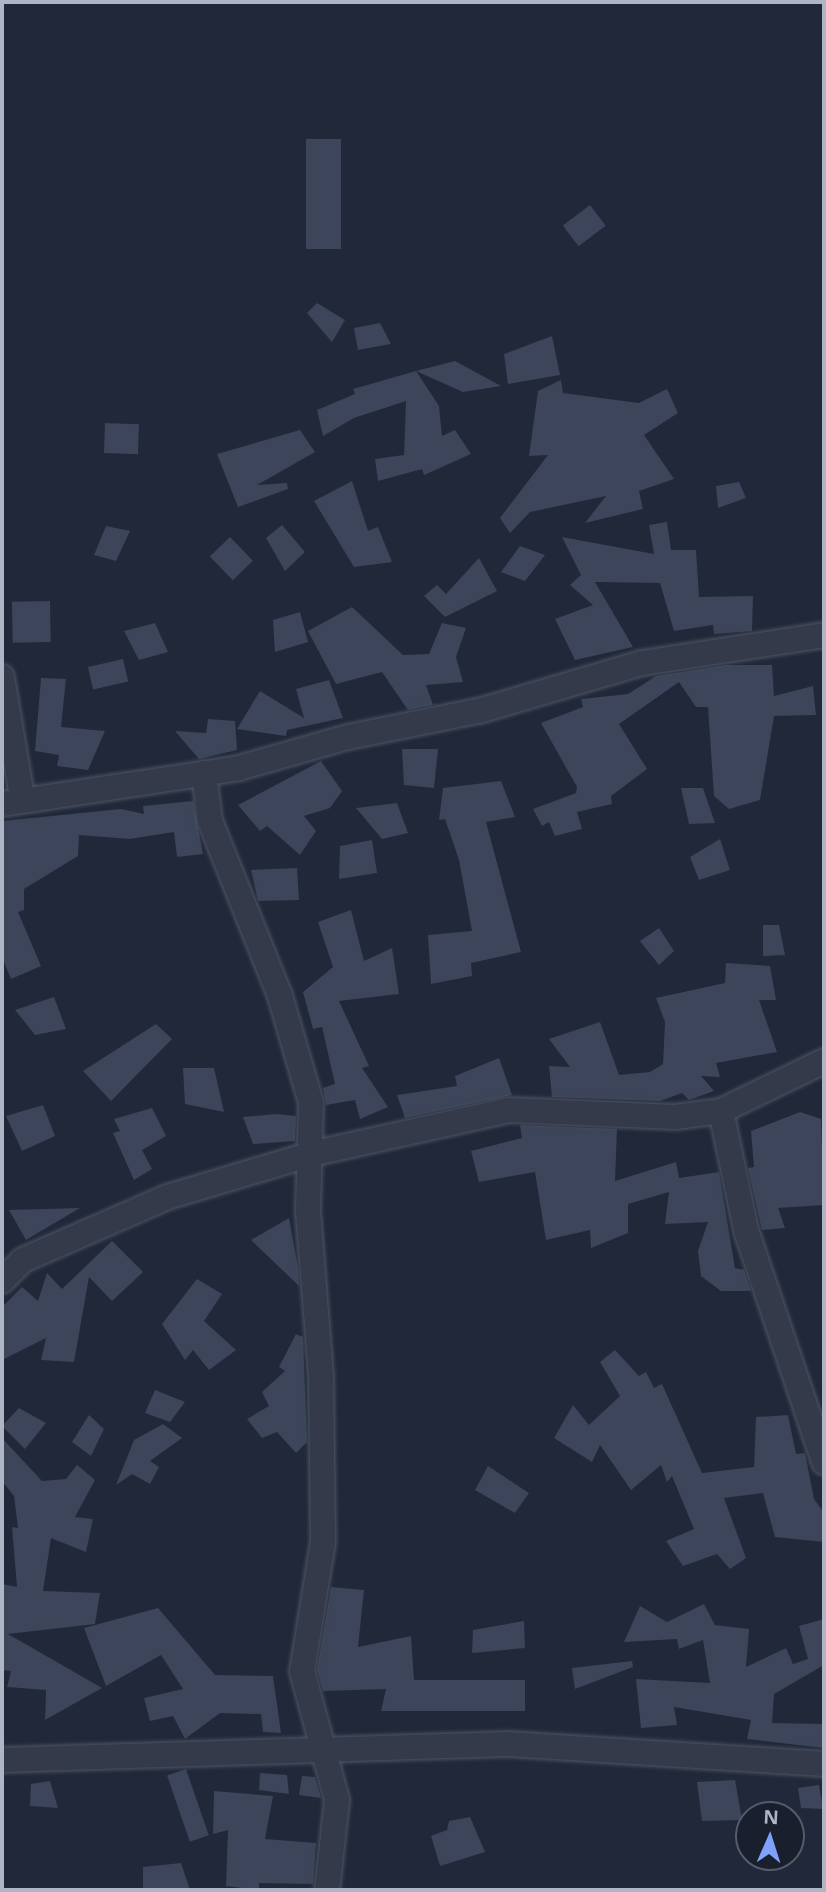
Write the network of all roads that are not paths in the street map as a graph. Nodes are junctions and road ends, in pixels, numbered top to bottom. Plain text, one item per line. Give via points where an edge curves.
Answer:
1 (824, 635) edge
2 (2, 677) edge
3 (204, 773) junction
4 (12, 801) edge
5 (824, 1061) edge
6 (721, 1111) junction
7 (311, 1154) junction
8 (2, 1281) edge
9 (824, 1462) edge
10 (326, 1749) junction
11 (2, 1760) edge
12 (824, 1764) edge
13 (327, 1890) edge

1 - 3 street via 642,663 482,710
2 - 4 street
3 - 4 street
3 - 7 street via 217,843 280,996 311,1103
5 - 6 street
6 - 7 street via 675,1117 509,1110
6 - 9 street via 747,1230
7 - 8 street via 167,1197 23,1259
7 - 10 street via 323,1542 302,1671
10 - 11 street
10 - 12 street via 508,1744
10 - 13 street via 337,1800

